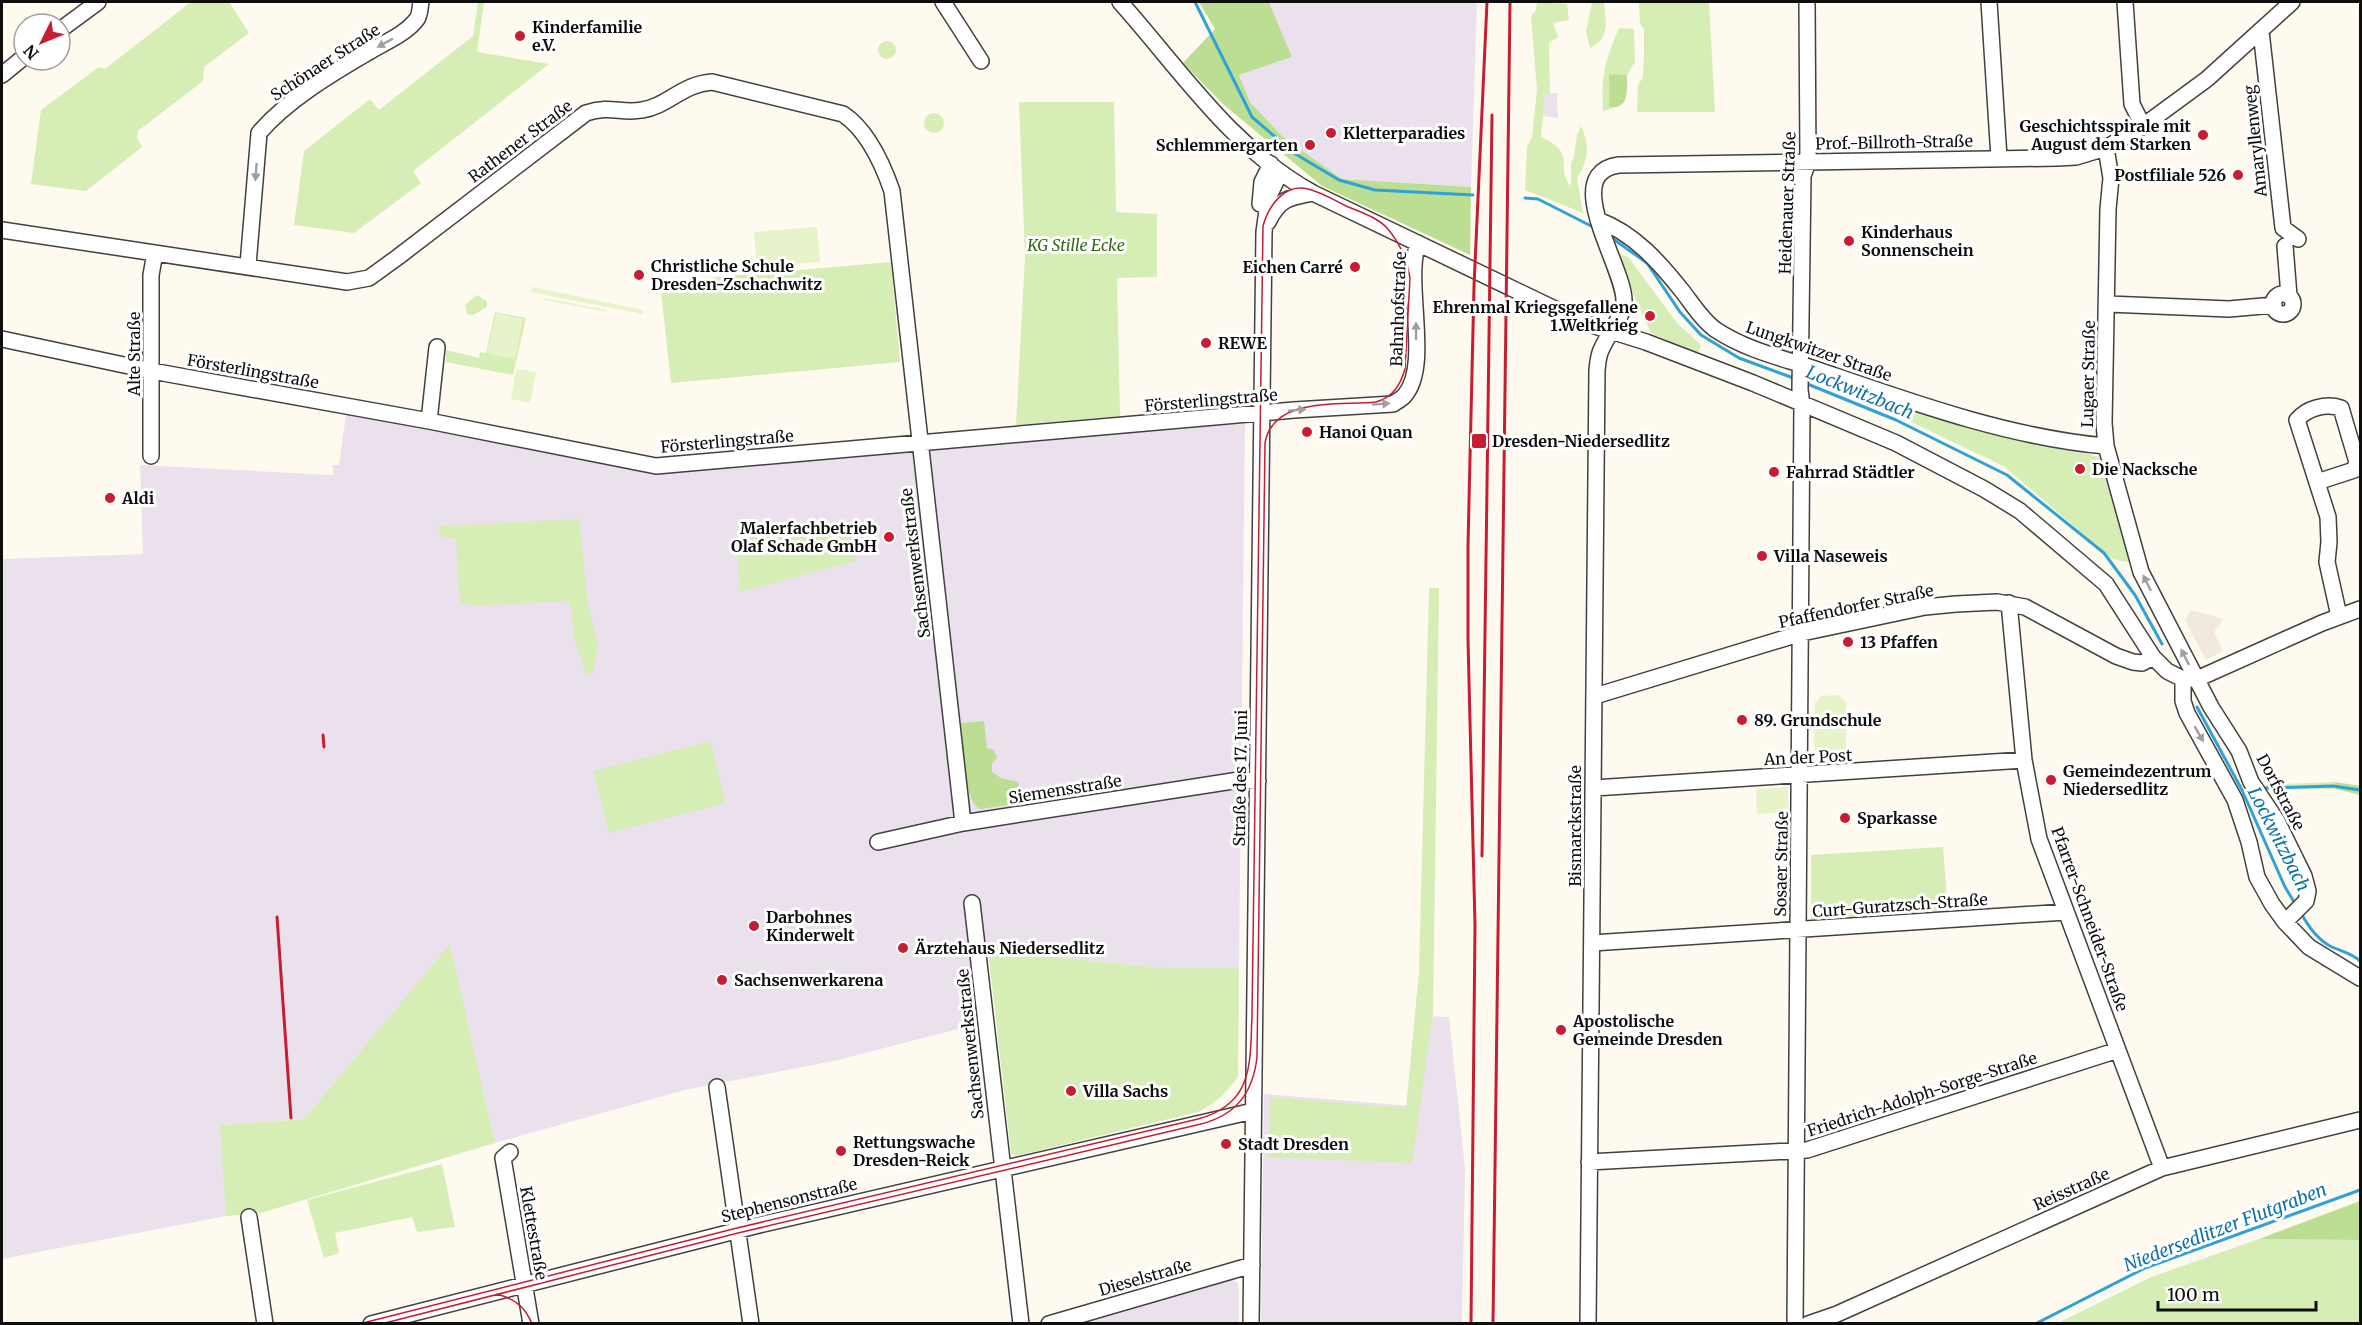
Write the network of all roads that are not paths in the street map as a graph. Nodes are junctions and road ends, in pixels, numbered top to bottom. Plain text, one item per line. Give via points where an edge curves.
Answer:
1 (98, 2) edge
2 (421, 2) edge
3 (943, 2) edge
4 (1120, 2) edge
5 (1807, 2) edge
6 (1989, 2) edge
7 (2125, 2) edge
8 (2292, 2) edge
9 (72, 21) edge
10 (2261, 31) junction
11 (981, 61) dead end
12 (2143, 126) junction
13 (2106, 148) junction
14 (1998, 158) junction
15 (1808, 162) junction
16 (1275, 169) junction
17 (1312, 193) junction
18 (1599, 221) junction
19 (2, 230) edge
20 (1264, 232) junction
21 (1418, 243) junction
22 (2291, 243) joint
23 (155, 253) junction
24 (248, 265) junction
25 (2108, 304) junction
26 (1611, 331) junction
27 (2, 339) edge
28 (437, 347) dead end
29 (1801, 368) junction
30 (152, 370) junction
31 (1414, 376) joint
32 (1801, 397) junction
33 (1262, 413) junction
34 (429, 421) junction
35 (919, 443) junction
36 (2106, 446) junction
37 (151, 456) dead end
38 (2317, 482) junction
39 (2008, 603) junction
40 (2361, 609) edge
41 (2339, 616) junction
42 (1802, 633) junction
43 (2153, 657) junction
44 (2190, 679) junction
45 (1594, 696) junction
46 (2024, 760) junction
47 (1800, 775) junction
48 (1258, 781) junction
49 (1594, 788) junction
50 (963, 823) junction
51 (878, 842) dead end
52 (972, 903) dead end
53 (2066, 912) junction
54 (2294, 914) junction
55 (1798, 931) junction
56 (1592, 943) junction
57 (2361, 978) edge
58 (2118, 1050) junction
59 (717, 1087) dead end
60 (1253, 1111) junction
61 (2361, 1120) edge
62 (1796, 1151) junction
63 (510, 1152) dead end
64 (1589, 1162) junction
65 (1002, 1168) junction
66 (2162, 1168) junction
67 (249, 1217) dead end
68 (737, 1230) junction
69 (1252, 1265) junction
70 (525, 1284) junction
71 (265, 1323) edge
72 (371, 1323) edge
73 (531, 1323) edge
74 (751, 1323) edge
75 (1022, 1323) edge
76 (1049, 1323) edge
77 (1251, 1323) edge
78 (1588, 1323) edge
79 (1795, 1323) edge
80 (1808, 1323) edge

1 - 9 street
2 -> 24 street, Schönaer Straße via 418,18 401,34 299,98 259,133
3 - 11 street
4 - 16 street via 1211,110
5 - 15 street, Heidenauer Straße
6 - 14 street
7 - 12 street via 2132,104
8 - 10 street
10 - 12 street via 2188,94
10 - 22 street, Amaryllenweg via 2283,228
12 - 13 street
13 - 14 street, Prof.-Billroth-Straße via 2076,157
13 - 25 street, Lugaer Straße via 2111,178
14 - 15 street, Prof.-Billroth-Straße
15 - 18 street, Prof.-Billroth-Straße via 1611,166 1598,174 1594,182
15 - 29 street, Heidenauer Straße via 1803,176
16 - 17 street
16 - 20 street, Straße des 17. Juni via 1262,182
17 - 20 street via 1280,204
17 - 21 street
18 - 26 street, Prof.-Billroth-Straße via 1624,300
18 - 29 street, Lungkwitzer Straße via 1612,225 1651,255 1713,328
19 - 23 street, Rathener Straße
20 - 33 street, Straße des 17. Juni
21 - 26 street via 1582,322
31 -> 21 street, Bahnhofstraße via 1414,254
22 - 25 street, Lugaer Straße via 2289,296 2277,296 2274,305 2229,309
23 - 24 street, Rathener Straße
23 - 30 street, Alte Straße via 151,275
24 - 35 street, Rathener Straße via 347,282 369,278 586,113 602,108 644,110 698,83 712,82 843,114 869,144 892,191
25 - 36 street, Lugaer Straße
26 - 32 street
26 - 45 street, Bismarckstraße via 1600,350 1597,370
27 - 30 street, Försterlingstraße
28 - 34 street
29 - 32 street, Heidenauer Straße
29 - 36 street, Lungkwitzer Straße via 1963,417
30 - 34 street, Försterlingstraße
30 - 37 street, Alte Straße
33 -> 31 street, Försterlingstraße via 1393,404 1405,395
32 - 42 street, Sosaer Straße
32 - 43 street via 1896,443 2020,511 2106,584
33 - 35 street, Försterlingstraße
33 - 48 street, Straße des 17. Juni
34 - 35 street, Försterlingstraße via 656,466
35 - 50 street, Sachsenwerkstraße
44 -> 36 street, Lugaer Straße via 2141,572
38 - 38 street via 2297,420 2308,411 2331,405 2341,408 2357,462 2354,470
38 - 41 street via 2328,517 2327,562
39 - 42 street, Pfaffendorfer Straße via 1925,607
39 - 43 street, Pfaffendorfer Straße via 2037,612 2124,659 2142,663
39 - 46 street, Pfarrer-Schneider-Straße
40 - 41 street
41 - 44 street
42 - 45 street, Pfaffendorfer Straße
42 - 47 street, Sosaer Straße
43 - 44 street via 2167,671
44 -> 54 street via 2183,701 2235,800 2262,890
44 - 54 street, Dorfstraße via 2239,751 2251,782 2277,821 2304,876 2308,891
45 - 49 street, Bismarckstraße
46 - 47 street, An der Post
46 - 53 street, Pfarrer-Schneider-Straße via 2040,839
47 - 49 street, An der Post
47 - 55 street, Sosaer Straße
48 - 50 street, Siemensstraße via 1239,780
48 - 60 street, Straße des 17. Juni
49 - 56 street, Bismarckstraße
50 - 51 street, Siemensstraße
52 - 65 street, Sachsenwerkstraße
53 - 55 street, Curt-Guratzsch-Straße
53 - 58 street, Pfarrer-Schneider-Straße
54 - 57 street via 2309,946
55 - 56 street, Curt-Guratzsch-Straße
55 - 62 street, Sosaer Straße
56 - 64 street, Bismarckstraße
58 - 62 street, Friedrich-Adolph-Sorge-Straße
58 - 66 street, Pfarrer-Schneider-Straße
59 - 68 street
60 - 65 street, Stephensonstraße
60 - 69 street, Straße des 17. Juni
61 - 66 street, Reisstraße
62 - 64 street, Friedrich-Adolph-Sorge-Straße
62 - 79 street, Sosaer Straße
63 - 70 street, Klettestraße via 503,1158
64 - 78 street, Bismarckstraße
65 - 68 street, Stephensonstraße
65 - 75 street, Sachsenwerkstraße
66 - 80 street, Reisstraße via 1837,1314
67 - 71 street
68 - 70 street, Stephensonstraße
68 - 74 street
69 - 76 street, Dieselstraße
69 - 77 street, Straße des 17. Juni
70 - 72 street, Stephensonstraße
70 - 73 street, Klettestraße

